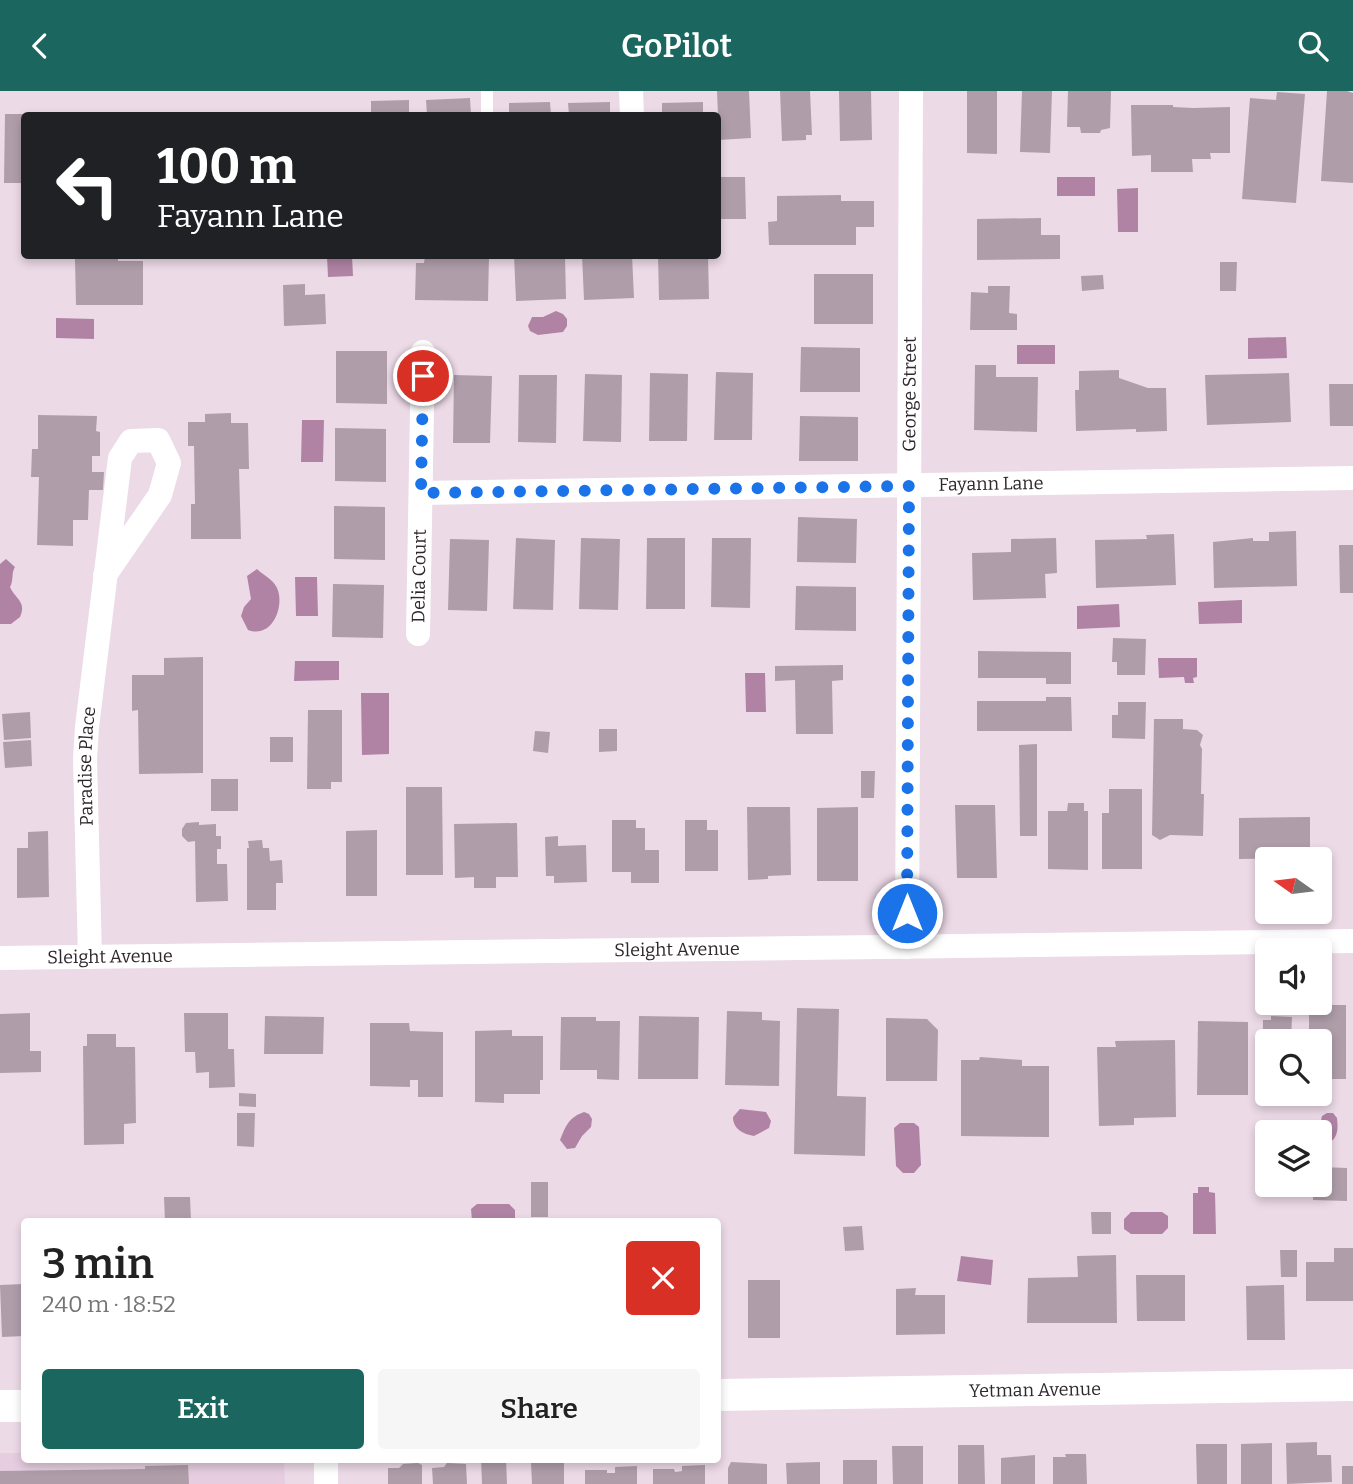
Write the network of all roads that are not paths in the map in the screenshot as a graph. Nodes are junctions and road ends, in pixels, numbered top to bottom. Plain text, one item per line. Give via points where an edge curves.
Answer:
1 (486, 91) edge
2 (631, 91) edge
3 (911, 91) edge
4 (487, 112) edge
5 (632, 112) edge
6 (423, 352) dead end
7 (1353, 478) edge
8 (909, 486) junction
9 (421, 493) junction
10 (106, 575) junction
11 (418, 633) dead end
12 (1353, 941) edge
13 (907, 947) junction
14 (90, 957) junction
15 (0, 958) edge
16 (1353, 1385) edge
17 (721, 1395) edge
18 (0, 1406) edge
19 (21, 1406) edge
20 (326, 1463) edge
21 (326, 1484) edge

1 - 4 lane
2 - 5 street
3 - 8 street, George Street
6 - 9 street, Delia Court
7 - 8 street, Fayann Lane
8 - 9 street, Fayann Lane
8 - 13 street, George Street
9 - 11 street, Delia Court
10 - 10 street, Paradise Place via 120,458 131,441 158,440 169,463 160,495
10 - 14 street, Paradise Place via 87,727
12 - 13 street, Sleight Avenue
13 - 14 street, Sleight Avenue
14 - 15 street, Sleight Avenue
16 - 17 street, Yetman Avenue
18 - 19 street
20 - 21 street

